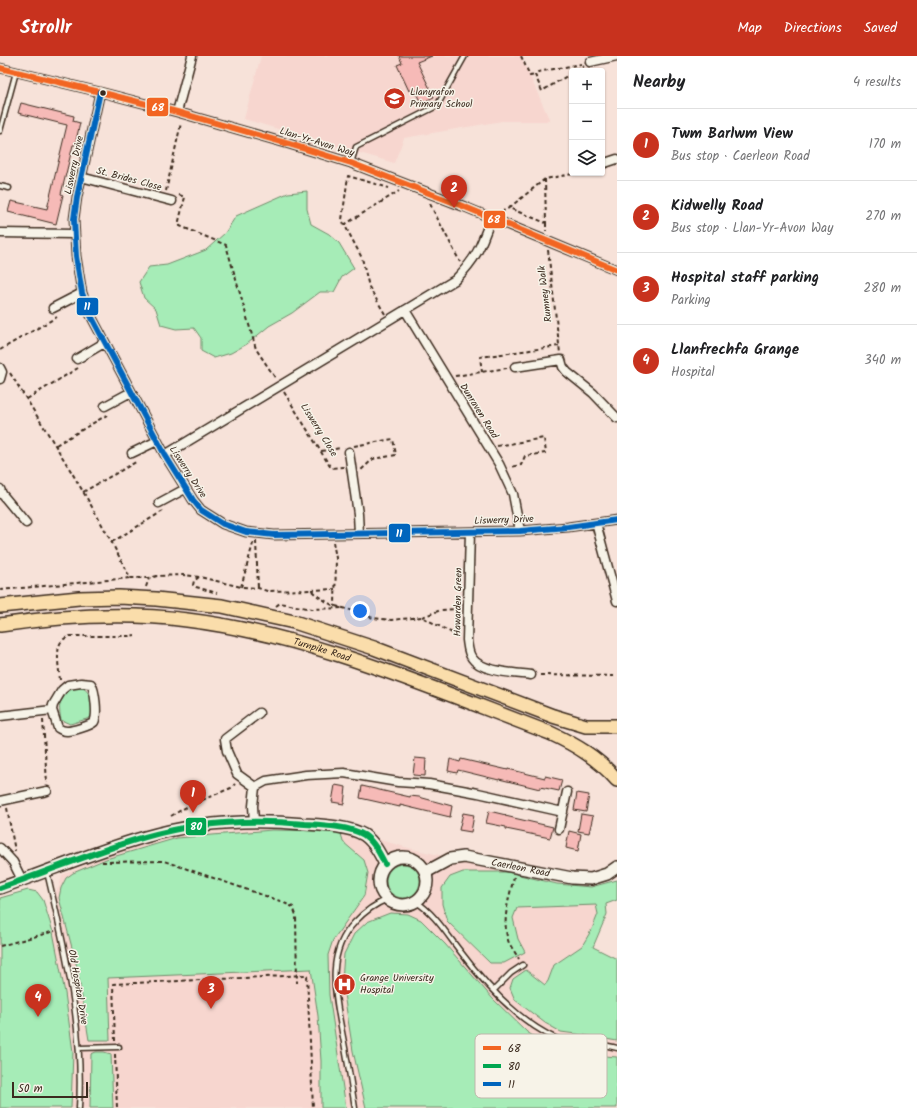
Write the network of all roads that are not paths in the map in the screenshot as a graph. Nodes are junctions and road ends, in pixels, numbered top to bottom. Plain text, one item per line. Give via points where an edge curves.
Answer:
1 (192, 56) edge
2 (464, 56) edge
3 (617, 56) edge
4 (590, 62) road end
5 (0, 68) edge
6 (16, 72) junction
7 (100, 92) junction
8 (180, 113) junction
9 (0, 132) edge
10 (617, 159) edge
11 (351, 163) junction
12 (605, 163) edge
13 (81, 177) junction
14 (0, 186) edge
15 (9, 188) dead end
16 (174, 196) road end
17 (491, 218) junction
18 (0, 233) edge
19 (74, 234) junction
20 (617, 270) edge
21 (82, 293) junction
22 (53, 308) road end
23 (405, 310) junction
24 (104, 343) junction
25 (77, 359) road end
26 (515, 367) road end
27 (130, 392) junction
28 (105, 406) road end
29 (617, 418) edge
30 (157, 441) junction
31 (346, 449) road end
32 (132, 453) road end
33 (165, 455) junction
34 (185, 489) junction
35 (1, 493) edge
36 (159, 503) road end
37 (617, 520) edge
38 (26, 522) dead end
39 (596, 524) junction
40 (520, 530) junction
41 (470, 532) junction
42 (359, 533) junction
43 (617, 600) edge
44 (0, 606) edge
45 (0, 625) edge
46 (531, 675) road end
47 (52, 710) junction
48 (258, 713) dead end
49 (0, 716) edge
50 (617, 726) edge
51 (617, 780) edge
52 (255, 787) junction
53 (47, 791) road end
54 (567, 792) dead end
55 (3, 803) edge
56 (563, 812) junction
57 (254, 822) junction
58 (559, 830) dead end
59 (0, 848) edge
60 (385, 864) junction
61 (617, 868) edge
62 (46, 871) junction
63 (426, 872) junction
64 (22, 880) junction
65 (0, 888) edge
66 (388, 900) junction
67 (415, 901) junction
68 (523, 965) road end
69 (494, 990) junction
70 (547, 1034) edge
71 (607, 1046) edge
72 (117, 1047) road end
73 (79, 1048) junction
74 (617, 1048) edge
75 (79, 1108) edge
76 (355, 1108) edge

1 - 8 street
2 - 11 lane via 437,106 356,147
3 - 4 street
5 - 6 street, Llan-Yr-Avon Way
6 - 7 street, Llan-Yr-Avon Way
6 - 9 lane
7 - 8 street, Llan-Yr-Avon Way
7 - 13 street, Liswerry Drive
8 - 11 street, Llan-Yr-Avon Way
10 - 12 street
11 - 17 street, Llan-Yr-Avon Way
13 - 16 street, St. Brides Close
13 - 19 street, Liswerry Drive
14 - 15 lane
17 - 20 street, Llan-Yr-Avon Way
17 - 23 street via 475,257 464,271 455,280
18 - 19 street
19 - 21 street, Liswerry Drive
21 - 22 street
21 - 24 street, Liswerry Drive
23 - 33 street
23 - 40 street, Dunraven Road via 501,468 513,494
24 - 25 street
24 - 27 street, Liswerry Drive
26 - 29 street via 561,360 567,372 593,393
27 - 28 street
27 - 30 street, Liswerry Drive
30 - 32 street
30 - 33 street, Liswerry Drive
31 - 42 street, Liswerry Close
33 - 34 street, Liswerry Drive
34 - 36 street
34 - 42 street, Liswerry Drive via 201,510 235,529 256,534
35 - 38 street
37 - 39 street, Liswerry Drive
39 - 40 street, Liswerry Drive
39 - 43 street
40 - 41 street, Liswerry Drive
41 - 42 street, Liswerry Drive
41 - 46 street, Hawarden Green via 468,651 479,665
44 - 50 highway, Turnpike Road via 79,598 120,597 222,606 294,622 367,646 553,716 586,726
45 - 51 highway, Turnpike Road via 78,616 119,615 186,620 269,635 370,665 550,733 575,744 594,757
47 - 47 street via 62,690 68,685 90,684 93,688 96,711 93,723 65,731 58,728
47 - 49 street
48 - 52 street via 225,739 237,774
52 - 56 street via 266,781 344,773 429,784
52 - 57 street
53 - 55 street
54 - 56 street
56 - 58 street
57 - 60 main road via 281,821 349,829 364,835 374,845
57 - 62 main road via 214,824 147,836
59 - 64 street via 13,862
60 - 63 main road via 392,859 407,857 414,859
60 - 66 main road via 379,877 379,885
61 - 63 main road, Caerleon Road via 591,879 572,878 464,857 450,858
62 - 64 main road
62 - 73 lane, Old Hospital Drive via 74,1003
63 - 67 main road via 427,885
64 - 65 main road
66 - 67 main road via 403,905
66 - 76 lane via 367,911 346,931 336,960 335,993
67 - 69 lane via 425,907
68 - 69 lane
69 - 70 lane via 511,1007
71 - 74 lane
72 - 73 lane
73 - 75 lane, Old Hospital Drive

